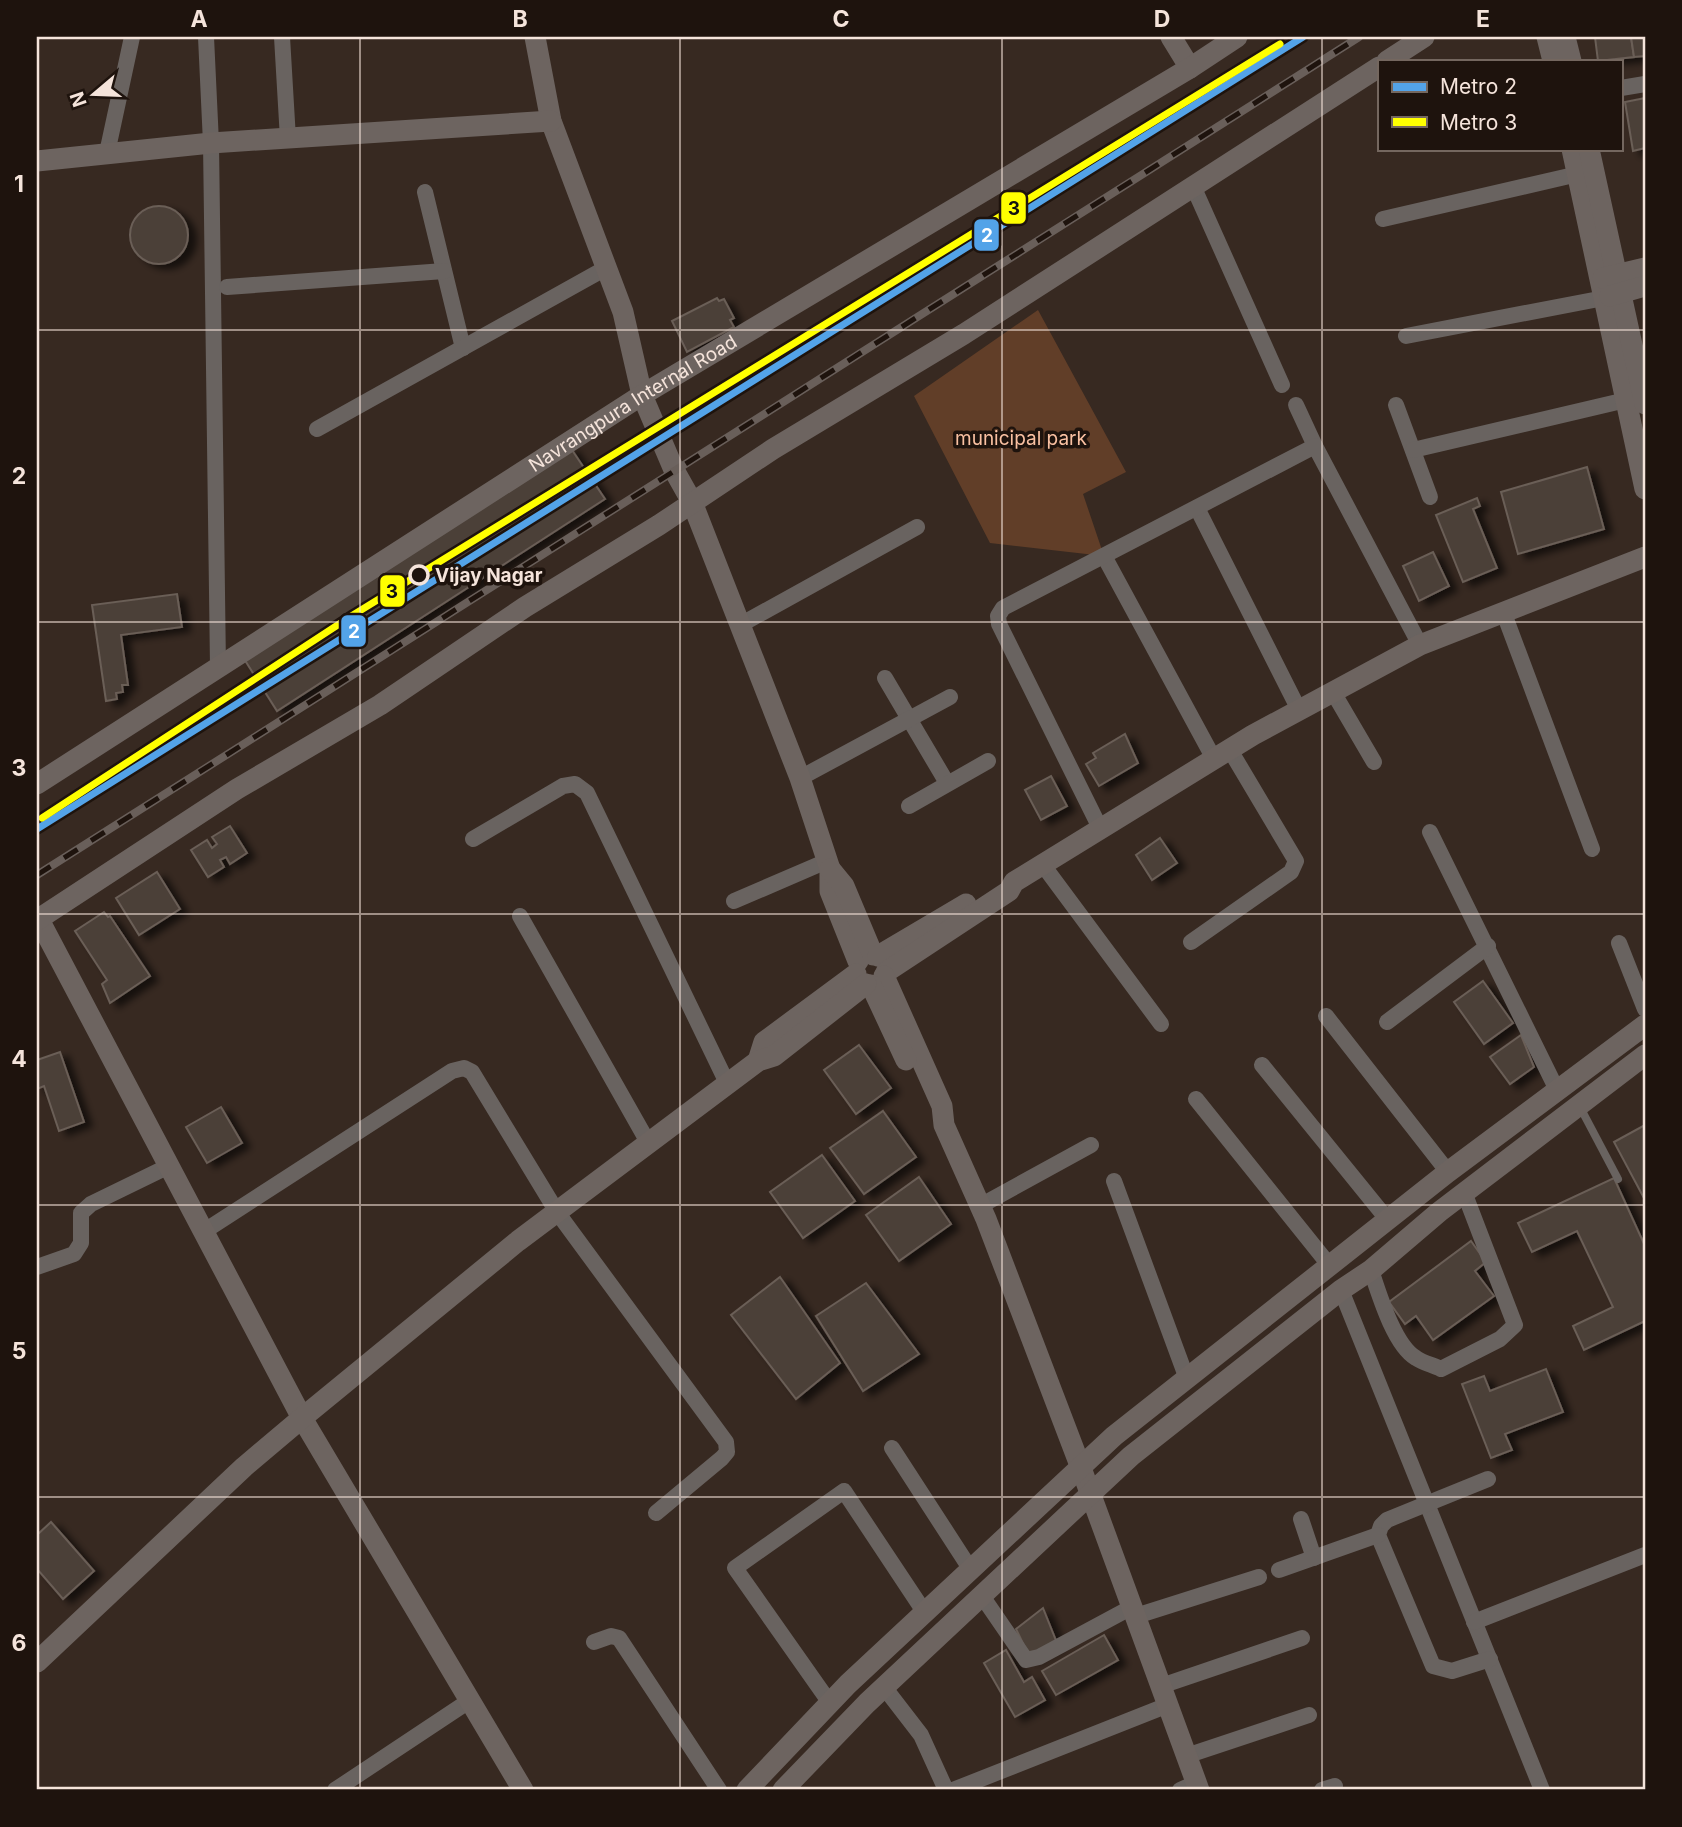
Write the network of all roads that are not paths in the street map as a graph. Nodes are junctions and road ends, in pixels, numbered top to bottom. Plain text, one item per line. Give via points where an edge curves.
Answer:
1 (132, 37) edge
2 (206, 37) edge
3 (282, 37) edge
4 (535, 37) edge
5 (1171, 37) edge
6 (1237, 37) edge
7 (1424, 37) edge
8 (1548, 37) edge
9 (1565, 37) edge
10 (1389, 60) edge
11 (1553, 60) edge
12 (1571, 60) edge
13 (1190, 68) junction
14 (1378, 68) edge
15 (1645, 83) edge
16 (1622, 88) edge
17 (551, 121) junction
18 (288, 139) junction
19 (211, 143) junction
20 (1572, 150) edge
21 (1590, 150) edge
22 (107, 153) junction
23 (37, 161) edge
24 (1578, 174) junction
25 (1194, 186) junction
26 (425, 192) dead end
27 (1382, 219) dead end
28 (606, 268) junction
29 (1645, 268) edge
30 (444, 271) junction
31 (1611, 286) junction
32 (1645, 286) edge
33 (227, 287) dead end
34 (1406, 336) dead end
35 (463, 348) junction
36 (1282, 385) dead end
37 (642, 395) junction
38 (1636, 402) edge
39 (1296, 405) dead end
40 (1396, 405) dead end
41 (317, 429) dead end
42 (1315, 446) junction
43 (1413, 450) junction
44 (1645, 489) edge
45 (1430, 497) dead end
46 (692, 502) junction
47 (1197, 508) junction
48 (917, 527) dead end
49 (1104, 556) junction
50 (1645, 557) edge
51 (1503, 611) junction
52 (740, 625) junction
53 (1420, 645) junction
54 (218, 667) junction
55 (885, 678) dead end
56 (1333, 692) junction
57 (950, 697) dead end
58 (1299, 710) junction
59 (909, 719) junction
60 (1222, 755) junction
61 (988, 761) dead end
62 (1374, 762) dead end
63 (800, 778) junction
64 (947, 783) junction
65 (37, 784) edge
66 (909, 806) dead end
67 (1101, 830) junction
68 (1430, 832) dead end
69 (473, 839) dead end
70 (1592, 849) dead end
71 (828, 865) junction
72 (1044, 865) junction
73 (734, 901) dead end
74 (520, 916) dead end
75 (37, 919) edge
76 (1191, 942) dead end
77 (1619, 943) dead end
78 (1488, 946) junction
79 (872, 971) junction
80 (1645, 1009) edge
81 (1326, 1016) dead end
82 (1387, 1022) dead end
83 (1161, 1024) dead end
84 (1645, 1025) edge
85 (1645, 1055) edge
86 (1262, 1065) dead end
87 (728, 1086) junction
88 (1556, 1088) junction
89 (1196, 1099) dead end
90 (1578, 1105) junction
91 (649, 1144) junction
92 (1091, 1145) dead end
93 (169, 1166) junction
94 (1448, 1172) junction
95 (1618, 1179) dead end
96 (1114, 1181) dead end
97 (1464, 1192) junction
98 (980, 1206) junction
99 (558, 1212) junction
100 (1387, 1219) junction
101 (203, 1232) junction
102 (1330, 1266) junction
103 (37, 1267) edge
104 (1371, 1270) junction
105 (1341, 1290) junction
106 (1187, 1379) junction
107 (302, 1418) junction
108 (892, 1448) dead end
109 (1081, 1468) junction
110 (1488, 1479) dead end
111 (1091, 1494) junction
112 (1427, 1504) junction
113 (656, 1513) dead end
114 (1301, 1519) dead end
115 (1378, 1535) junction
116 (1645, 1555) edge
117 (1314, 1558) junction
118 (971, 1570) junction
119 (1279, 1570) dead end
120 (1259, 1577) dead end
121 (982, 1596) junction
122 (1134, 1611) junction
123 (925, 1613) junction
124 (1475, 1622) junction
125 (1302, 1638) dead end
126 (594, 1642) dead end
127 (1490, 1659) junction
128 (37, 1662) edge
129 (884, 1687) junction
130 (1165, 1696) junction
131 (468, 1701) junction
132 (830, 1703) junction
133 (1309, 1715) dead end
134 (1186, 1756) junction
135 (1192, 1788) edge
136 (335, 1790) edge
137 (523, 1790) edge
138 (719, 1790) edge
139 (747, 1790) edge
140 (783, 1790) edge
141 (946, 1790) edge
142 (953, 1790) edge
143 (1542, 1790) edge

1 - 22 street
2 - 19 street
3 - 18 street
4 - 17 street
5 - 13 street
6 - 13 street, Navrangpura Internal Road
7 - 10 street
8 - 11 street
9 - 12 street
13 - 37 street, Navrangpura Internal Road
14 - 25 street
15 - 16 street
17 - 18 street
17 - 28 street
18 - 19 street
19 - 22 street
19 - 54 street
20 - 24 street
21 - 31 street
22 - 23 street
24 - 27 street
24 - 31 street
25 - 36 street
25 - 46 street
26 - 30 street
28 - 35 street
28 - 37 street via 623,312
29 - 31 street
30 - 33 street
30 - 35 street
31 - 32 street
31 - 34 street
31 - 38 street
35 - 41 street
37 - 46 street
37 - 54 street, Navrangpura Internal Road
38 - 43 street
38 - 44 street
39 - 42 street
40 - 43 street
42 - 47 street
42 - 53 street
43 - 45 street
46 - 52 street
46 - 75 street via 380,705 237,789
47 - 49 street
47 - 58 street
48 - 52 street
49 - 60 street
49 - 67 street via 1003,608 998,616
50 - 51 street
51 - 53 street
51 - 70 street
52 - 63 street
53 - 56 street
54 - 65 street, Navrangpura Internal Road
55 - 59 street
56 - 58 street
56 - 62 street
57 - 59 street
58 - 60 street
59 - 63 street
59 - 64 street
60 - 67 street
60 - 76 street via 1296,861 1291,872
61 - 64 street
63 - 71 street
64 - 66 street
67 - 72 street
68 - 78 street
69 - 87 street via 563,786 575,784 587,793
71 - 73 street
71 - 79 street via 830,891
72 - 79 street via 1014,882 1004,881
72 - 83 street
74 - 91 street
75 - 93 street
77 - 80 street
78 - 82 street
78 - 88 street
79 - 87 street via 764,1042 758,1060
79 - 98 street via 942,1106 944,1125
81 - 94 street
84 - 88 street
85 - 90 street
86 - 100 street
87 - 91 street
88 - 94 street
89 - 102 street
90 - 95 lane
90 - 97 street
91 - 99 street
92 - 98 street
93 - 101 street
93 - 103 street via 91,1204 81,1213 81,1243 74,1254
94 - 100 street
96 - 106 street
97 - 104 street
97 - 104 street via 1515,1325 1500,1339 1441,1369 1414,1357 1382,1305
98 - 109 street
99 - 101 street via 472,1072 464,1068 452,1071
99 - 107 street
99 - 113 street via 726,1442 722,1458
100 - 102 street
101 - 107 street
102 - 106 street
104 - 105 street
105 - 111 street via 1131,1456
105 - 112 street
106 - 109 street
107 - 128 street
107 - 131 street
108 - 118 street
109 - 111 street
109 - 118 street
110 - 112 street
111 - 121 street
111 - 122 street
112 - 115 street via 1387,1520
112 - 124 street
114 - 117 street
115 - 117 street
115 - 127 street via 1433,1666 1452,1671
116 - 124 street
117 - 119 street
118 - 123 street
120 - 122 street
121 - 122 street via 1026,1660
121 - 129 street
122 - 130 street
123 - 132 street
123 - 132 street via 844,1491 736,1568
124 - 127 street
125 - 130 street
126 - 138 street via 611,1636 619,1639
127 - 143 street
129 - 140 street
129 - 141 street via 921,1735
130 - 134 street
130 - 142 street
131 - 136 street
131 - 137 street
132 - 139 street
133 - 134 street
134 - 135 street

